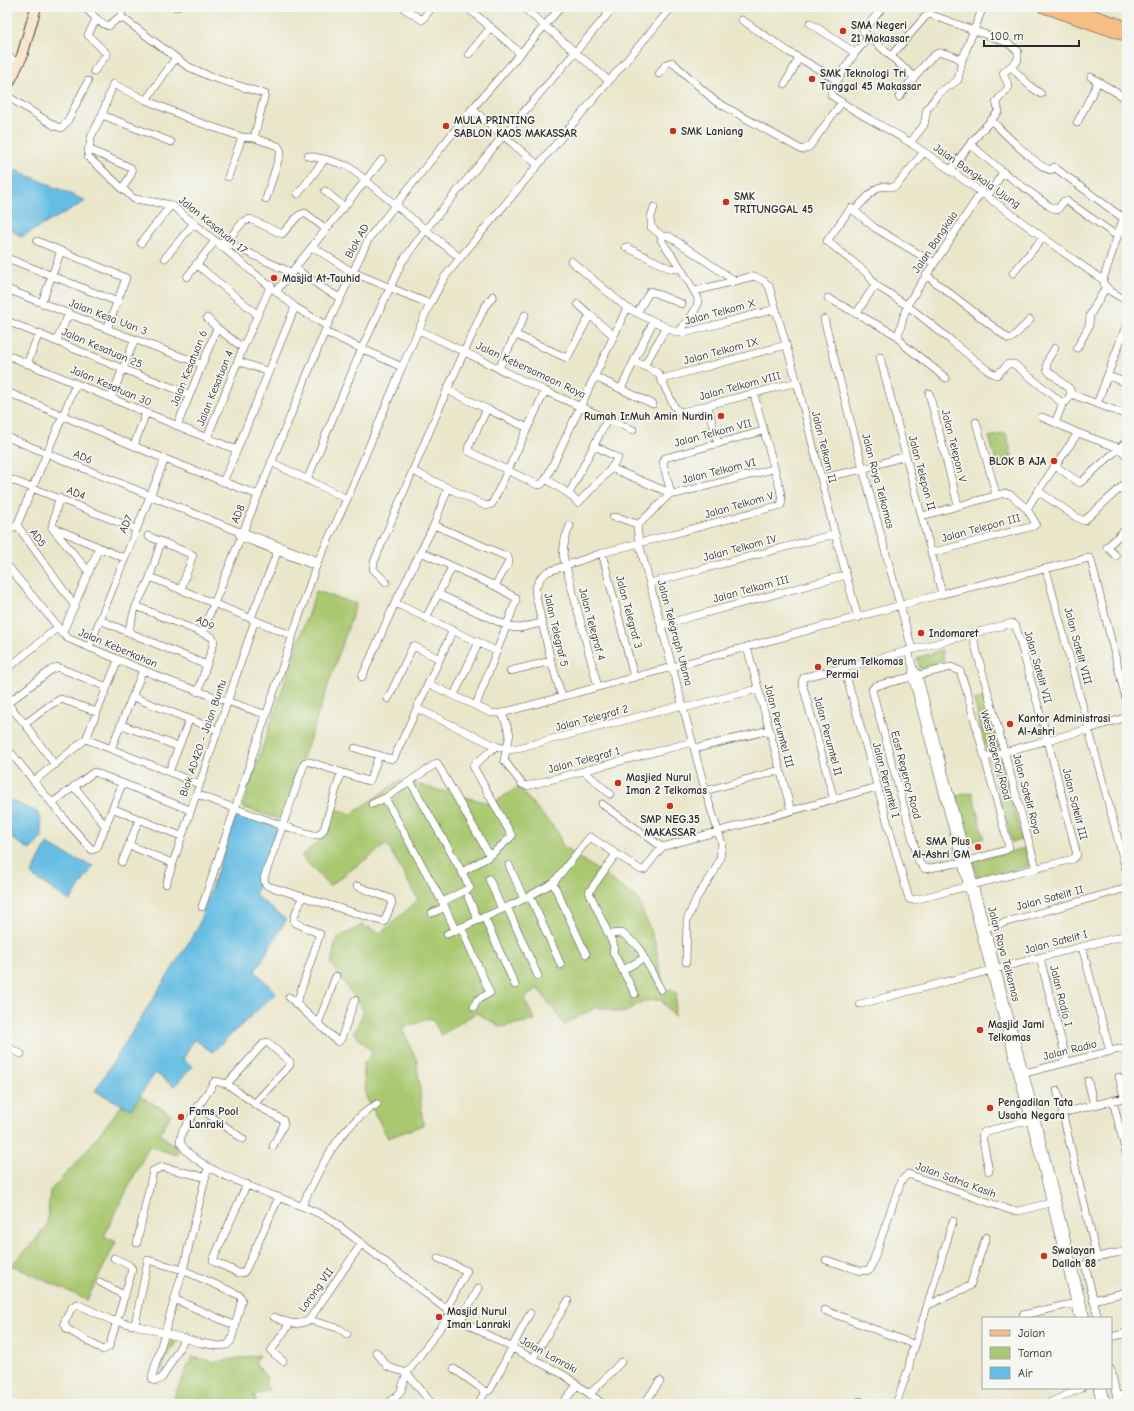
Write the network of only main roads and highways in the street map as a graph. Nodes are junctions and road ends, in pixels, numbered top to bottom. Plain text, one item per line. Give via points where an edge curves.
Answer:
1 (36, 7) edge
2 (1070, 7) edge
3 (1047, 8) edge
4 (1127, 27) edge
5 (1127, 36) edge
6 (7, 87) edge

1 - 6 main road via 28,40
2 - 4 main road
3 - 5 main road

